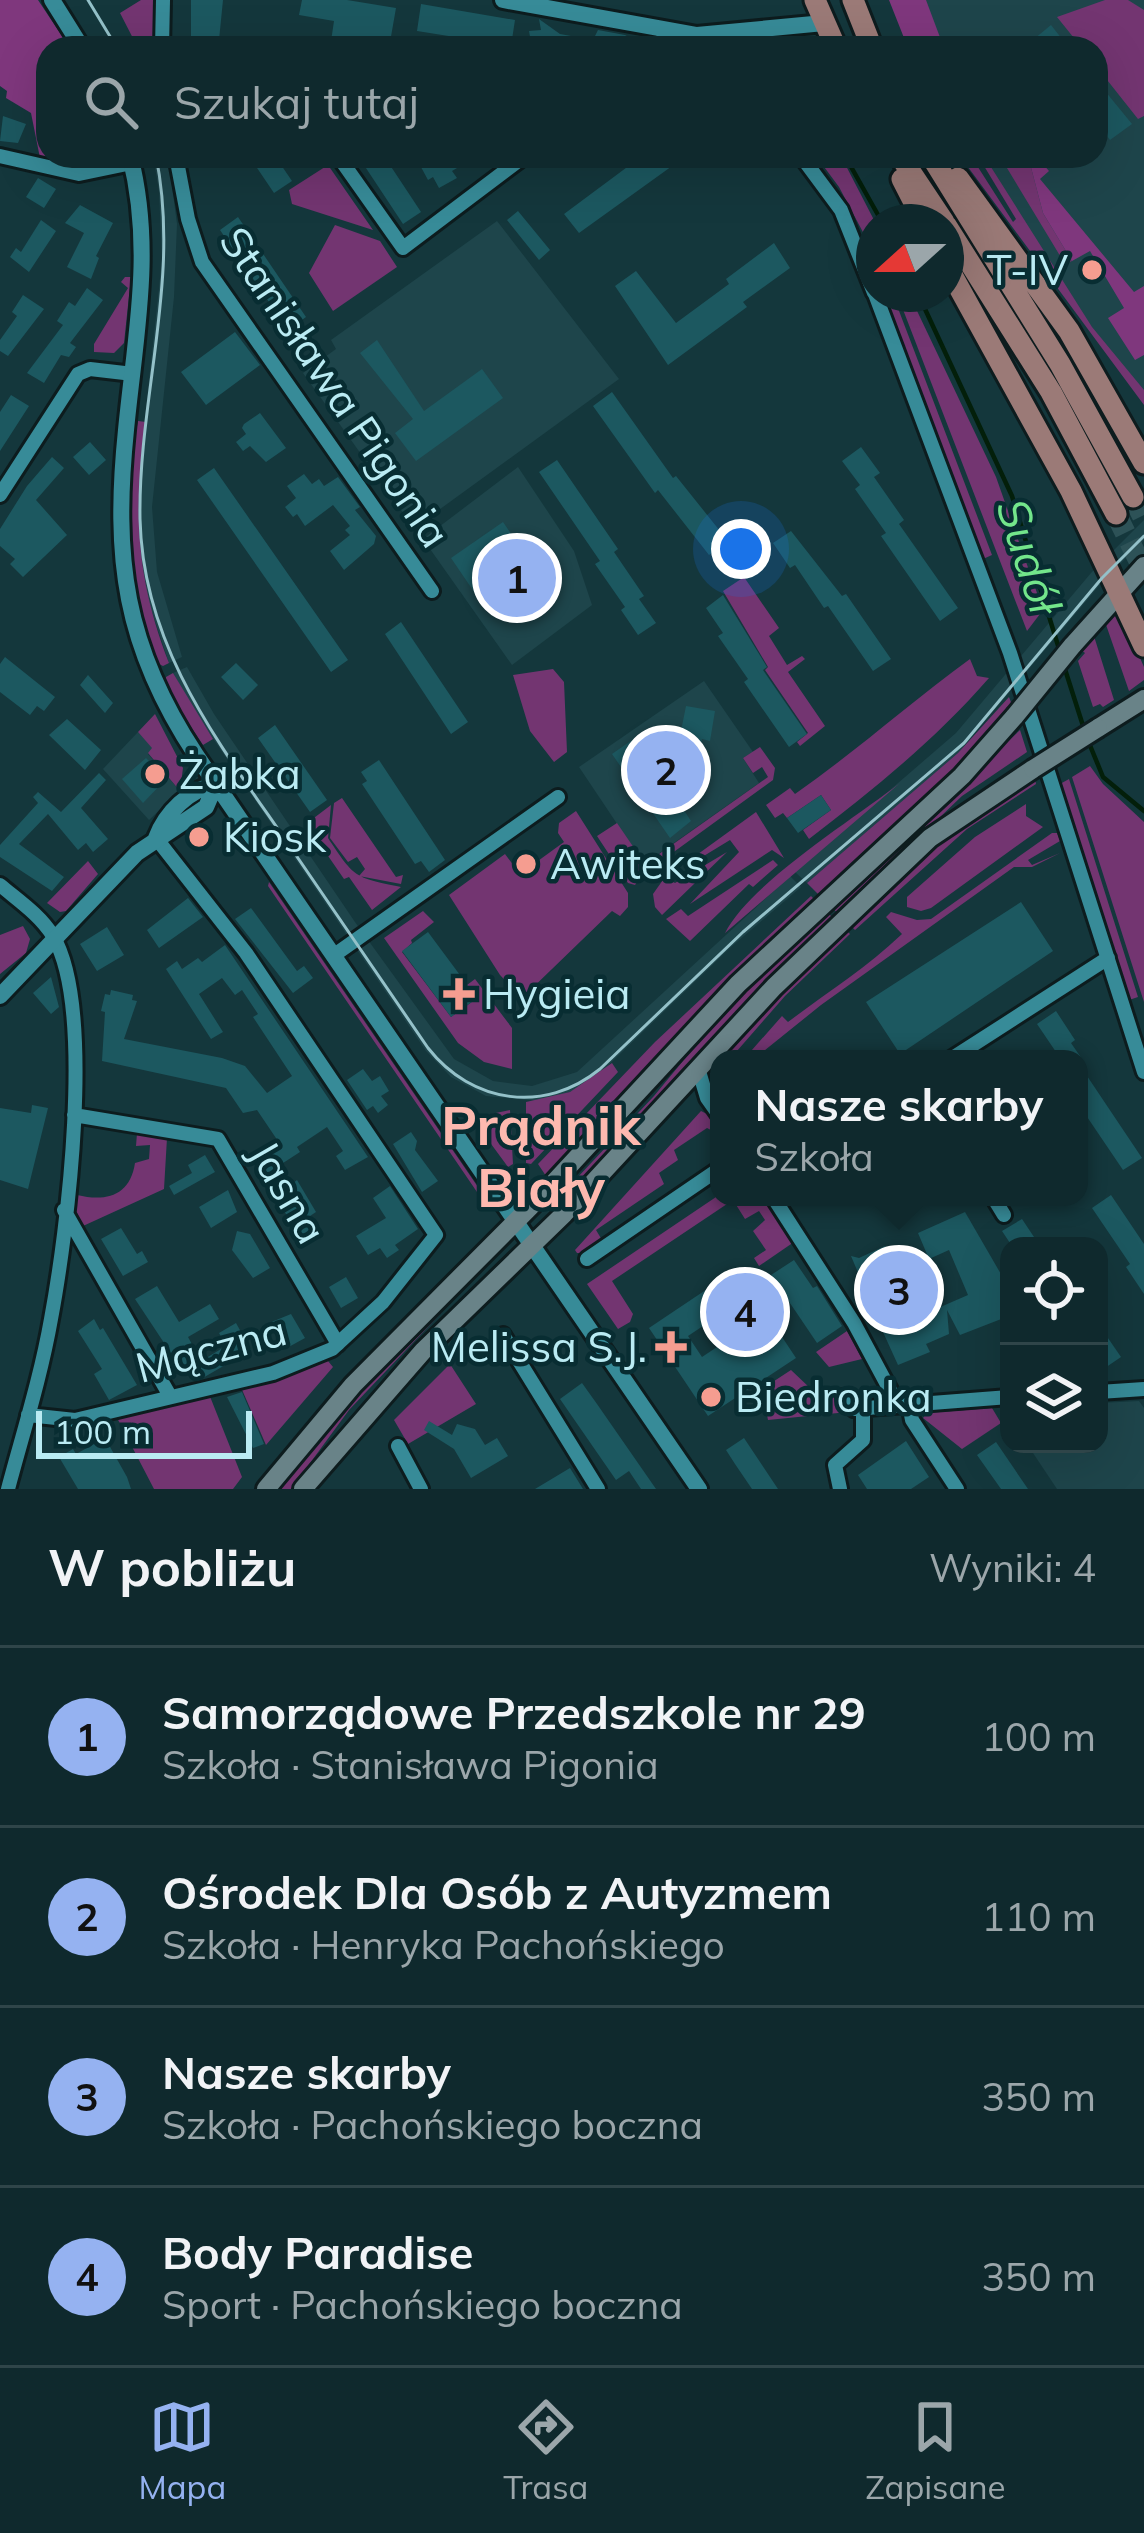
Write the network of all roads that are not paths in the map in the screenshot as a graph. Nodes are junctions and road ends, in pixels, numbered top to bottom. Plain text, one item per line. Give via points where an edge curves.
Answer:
1 (163, 0) edge
2 (503, 0) edge
3 (815, 0) edge
4 (853, 0) edge
5 (63, 2) edge
6 (824, 23) junction
7 (77, 36) edge
8 (86, 36) edge
9 (162, 36) edge
10 (646, 36) edge
11 (750, 36) edge
12 (830, 36) edge
13 (867, 36) edge
14 (0, 156) edge
15 (36, 164) edge
16 (53, 168) edge
17 (101, 168) edge
18 (132, 168) edge
19 (178, 168) edge
20 (346, 168) edge
21 (509, 168) edge
22 (810, 168) edge
23 (901, 168) edge
24 (905, 168) edge
25 (942, 168) edge
26 (944, 168) edge
27 (916, 204) edge
28 (931, 204) edge
29 (856, 250) edge
30 (964, 254) edge
31 (964, 297) edge
32 (881, 312) edge
33 (133, 374) junction
34 (1141, 455) edge
35 (0, 495) edge
36 (1133, 497) tunnel mouth
37 (1115, 514) tunnel mouth
38 (1144, 566) edge
39 (1119, 590) junction
40 (432, 591) dead end
41 (1144, 646) edge
42 (1144, 699) edge
43 (216, 784) junction
44 (558, 797) dead end
45 (156, 838) junction
46 (0, 885) edge
47 (55, 939) junction
48 (333, 956) junction
49 (1108, 958) junction
50 (0, 996) edge
51 (715, 1050) edge
52 (965, 1050) edge
53 (710, 1055) edge
54 (698, 1068) junction
55 (1144, 1072) edge
56 (706, 1098) junction
57 (669, 1099) junction
58 (710, 1103) edge
59 (74, 1115) junction
60 (710, 1175) edge
61 (778, 1206) edge
62 (998, 1206) edge
63 (64, 1210) junction
64 (1004, 1215) dead end
65 (516, 1222) junction
66 (532, 1245) junction
67 (587, 1259) dead end
68 (503, 1335) dead end
69 (338, 1344) junction
70 (1144, 1389) edge
71 (1108, 1391) edge
72 (170, 1396) junction
73 (844, 1397) dead end
74 (1000, 1398) edge
75 (903, 1404) junction
76 (863, 1408) junction
77 (28, 1415) junction
78 (398, 1446) dead end
79 (8, 1489) edge
80 (266, 1489) edge
81 (303, 1489) edge
82 (421, 1489) edge
83 (598, 1489) edge
84 (699, 1489) edge
85 (840, 1489) edge
86 (957, 1489) edge

1 - 9 street
2 - 10 street
3 - 6 main road
4 - 13 main road
5 - 7 street
5 - 8 street
6 - 11 street
6 - 12 main road
14 - 15 street
16 - 17 street via 79,174
18 - 33 street via 144,266
19 - 40 street, Stanisława Pigonia via 202,262
20 - 21 street via 403,248
22 - 29 street via 835,199
23 - 27 main road
24 - 28 main road
25 - 36 main road
26 - 34 main road via 1056,311
30 - 37 main road
31 - 39 main road
32 - 49 street via 1000,623
33 - 35 street via 87,369 74,377
33 - 43 street via 120,509 130,614 151,678
38 - 39 main road
39 - 41 main road
39 - 65 main road, bridge via 962,776 739,984
42 - 51 main road, bridge via 931,838
43 - 45 street via 206,807
43 - 48 street
44 - 48 street
45 - 47 street
45 - 69 street, Mączna via 246,953 436,1234
46 - 47 street
47 - 50 street
47 - 59 street via 74,1016
48 - 65 street
49 - 52 street
49 - 55 street
53 - 54 main road, bridge
54 - 56 street
54 - 57 main road
56 - 57 street
56 - 58 street
57 - 66 main road
59 - 63 street
59 - 69 street, Jasna via 218,1139
60 - 67 street
61 - 75 street
62 - 64 street
63 - 72 street
63 - 77 street
65 - 66 street
65 - 80 main road via 353,1385
66 - 81 main road via 423,1351
66 - 84 street
68 - 83 street
69 - 72 street, Mączna via 273,1373
70 - 71 street
72 - 77 street, Mączna via 69,1421
73 - 76 street
74 - 75 street
75 - 76 street
75 - 86 street
76 - 85 street via 862,1442 835,1465
77 - 79 street
78 - 82 street

